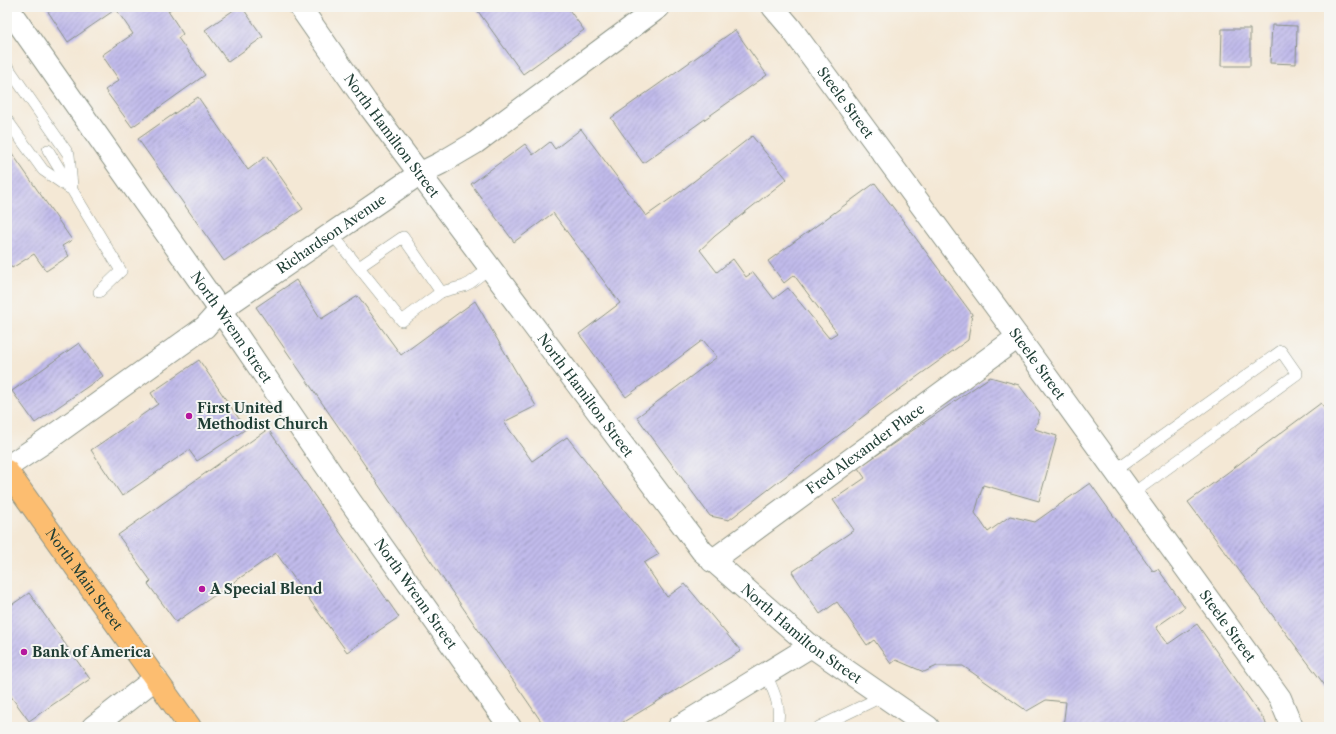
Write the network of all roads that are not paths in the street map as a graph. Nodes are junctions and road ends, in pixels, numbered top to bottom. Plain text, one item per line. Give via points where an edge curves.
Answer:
1 (7, 7) edge
2 (300, 7) edge
3 (659, 7) edge
4 (773, 7) edge
5 (9, 69) dead end
6 (7, 120) edge
7 (48, 150) dead end
8 (419, 174) junction
9 (73, 191) junction
10 (332, 234) junction
11 (359, 267) junction
12 (490, 268) junction
13 (99, 292) dead end
14 (441, 292) junction
15 (220, 310) junction
16 (1018, 337) junction
17 (7, 467) edge
18 (1115, 470) junction
19 (7, 471) edge
20 (1132, 494) junction
21 (712, 560) junction
22 (811, 646) junction
23 (766, 674) junction
24 (156, 678) junction
25 (883, 696) junction
26 (93, 727) edge
27 (190, 727) edge
28 (510, 727) edge
29 (679, 727) edge
30 (777, 727) edge
31 (819, 727) edge
32 (928, 727) edge
33 (1292, 727) edge

1 - 15 street, North Wrenn Street
2 - 8 street, North Hamilton Street
3 - 8 street, Richardson Avenue via 474,143
4 - 16 street, Steele Street
5 - 9 lane via 69,155
6 - 9 lane via 43,170
7 - 9 lane
8 - 10 street, Richardson Avenue
8 - 12 street, North Hamilton Street
9 - 13 lane via 121,271
10 - 11 lane
10 - 15 street, Richardson Avenue
11 - 14 lane via 402,321
11 - 14 lane via 403,237
12 - 14 lane via 464,286
12 - 21 street, North Hamilton Street via 702,551
15 - 17 street, Richardson Avenue via 205,327
15 - 28 street, North Wrenn Street via 350,501
16 - 18 street, Steele Street
16 - 21 street, Fred Alexander Place
18 - 20 street, Steele Street
18 - 20 lane via 1282,351 1297,374
19 - 24 main road, North Main Street
20 - 33 street, Steele Street via 1280,698
21 - 22 street, North Hamilton Street
22 - 23 street
22 - 25 street, North Hamilton Street
23 - 29 street
23 - 30 lane via 776,698 779,718
24 - 26 street
24 - 27 main road, North Main Street
25 - 31 lane
25 - 32 street, North Hamilton Street

